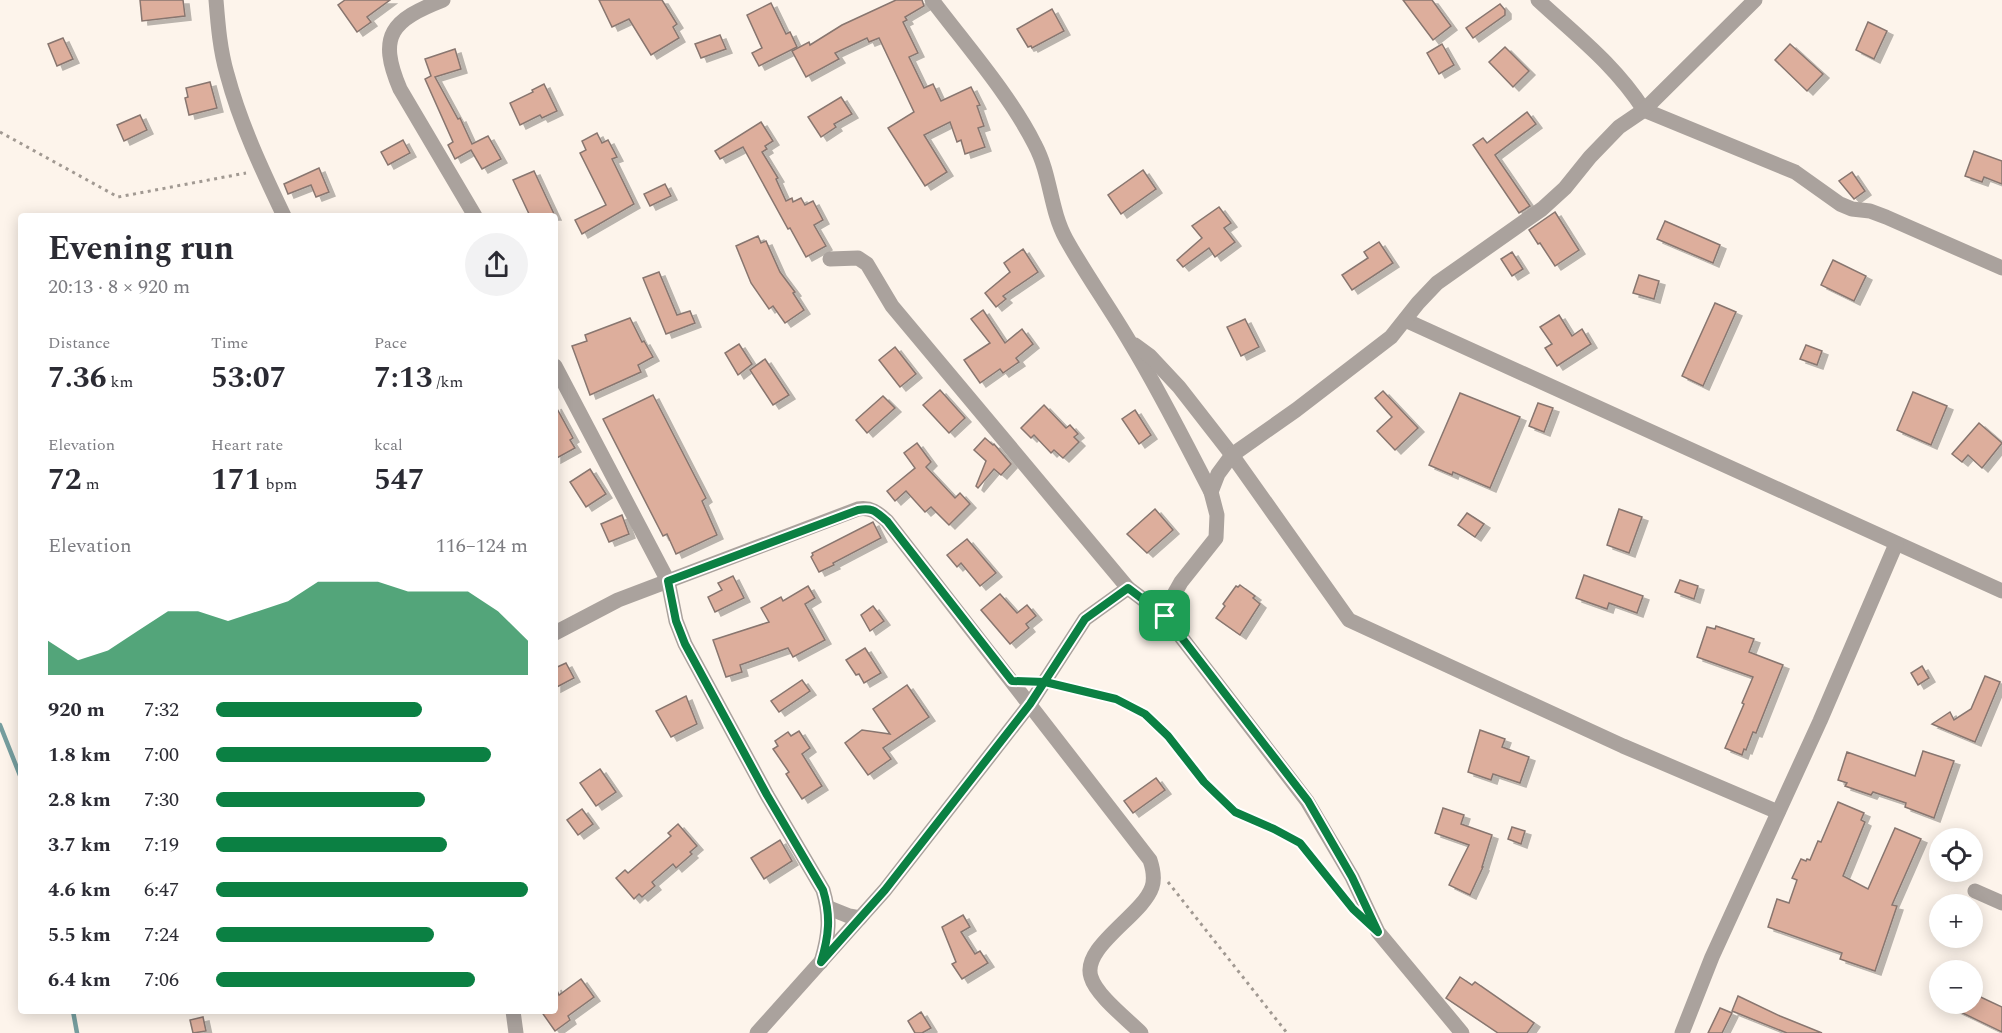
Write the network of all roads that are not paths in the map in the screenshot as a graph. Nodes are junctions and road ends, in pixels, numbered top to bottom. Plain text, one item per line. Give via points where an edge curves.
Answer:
1 (216, 0) edge
2 (443, 0) edge
3 (932, 0) edge
4 (1538, 0) edge
5 (1755, 0) edge
6 (1644, 110) junction
7 (283, 213) edge
8 (473, 213) edge
9 (830, 259) dead end
10 (2002, 268) edge
11 (1405, 320) junction
12 (1130, 342) junction
13 (558, 372) edge
14 (1232, 455) junction
15 (1211, 492) junction
16 (1896, 544) junction
17 (668, 581) junction
18 (1128, 588) junction
19 (2002, 591) edge
20 (1165, 616) junction
21 (558, 631) edge
22 (1012, 681) junction
23 (1045, 682) junction
24 (1030, 704) junction
25 (1778, 812) junction
26 (1975, 891) dead end
27 (2002, 903) edge
28 (828, 908) junction
29 (860, 918) junction
30 (821, 962) junction
31 (513, 1014) edge
32 (762, 1030) edge
33 (516, 1033) edge
34 (1141, 1033) edge
35 (1462, 1033) edge
36 (1682, 1033) edge

1 - 7 street via 227,74 262,170
2 - 8 street via 397,25 389,45 392,71
3 - 12 street via 1036,146 1065,237
4 - 6 street via 1604,58
5 - 6 street
6 - 10 street via 1795,172 1840,204 1886,217
6 - 11 street via 1619,127 1542,209 1437,283
9 - 18 street via 858,258 867,264 892,306
11 - 14 street via 1391,337
11 - 16 street
12 - 14 street via 1150,356 1179,387
12 - 15 street
13 - 17 street
14 - 15 street
14 - 25 street via 1349,620 1623,746
15 - 20 street via 1216,538 1180,582
16 - 19 street
16 - 25 street
17 - 21 street via 618,600
17 - 22 street via 868,508 887,521
17 - 28 street via 685,644 816,878
18 - 20 street
18 - 23 street via 1085,619
20 - 35 street via 1308,801 1378,932
22 - 23 street
22 - 24 street
23 - 24 street
24 - 29 street
24 - 34 street via 1150,860 1154,873 1152,888 1097,950 1090,965 1091,978 1100,993
25 - 36 street
26 - 27 street
28 - 29 street
28 - 30 street via 827,942
29 - 30 street
30 - 32 street
31 - 33 street

